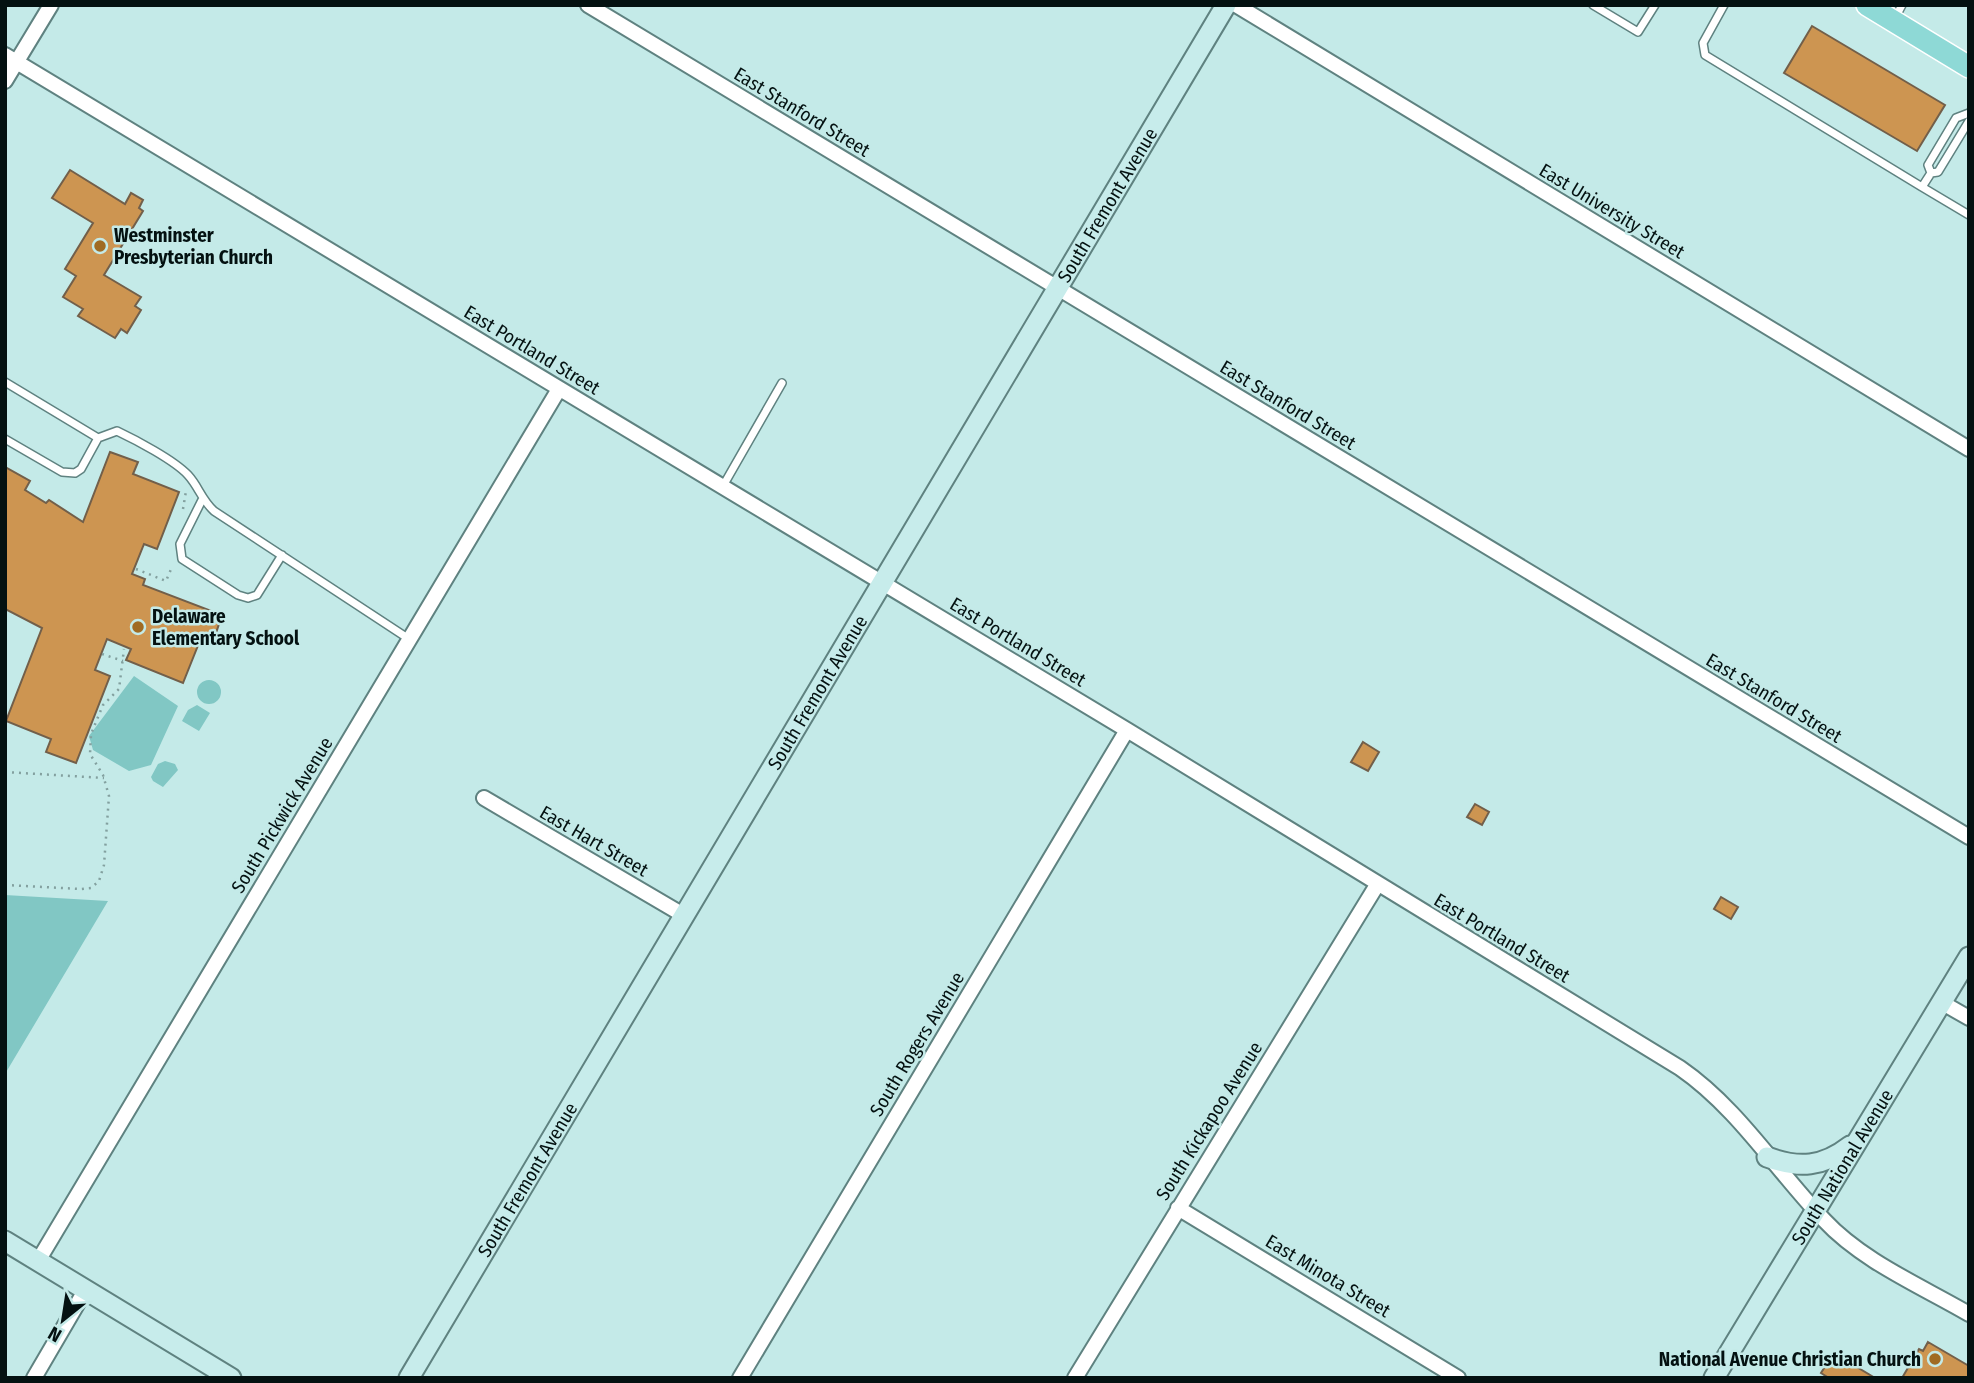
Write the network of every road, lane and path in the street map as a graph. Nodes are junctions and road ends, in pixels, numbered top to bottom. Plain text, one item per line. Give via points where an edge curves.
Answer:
1 (51, 5) edge
2 (588, 5) edge
3 (1226, 5) edge
4 (1236, 5) edge
5 (1593, 5) edge
6 (1655, 5) edge
7 (1724, 5) edge
8 (1867, 5) edge
9 (1602, 8) edge
10 (1898, 13) edge
11 (11, 59) edge
12 (1969, 67) edge
13 (5, 81) edge
14 (1969, 113) edge
15 (1969, 121) edge
16 (1931, 173) junction
17 (1922, 187) junction
18 (1969, 215) edge
19 (1058, 289) junction
20 (5, 382) edge
21 (782, 383) dead end
22 (559, 389) junction
23 (98, 438) junction
24 (5, 439) edge
25 (1969, 449) edge
26 (723, 487) junction
27 (202, 500) junction
28 (282, 555) junction
29 (883, 583) junction
30 (410, 639) junction
31 (124, 649) dead end
32 (102, 654) dead end
33 (123, 661) junction
34 (1127, 730) junction
35 (5, 772) edge
36 (104, 778) junction
37 (484, 798) dead end
38 (1969, 837) edge
39 (5, 884) edge
40 (1377, 885) junction
41 (685, 916) junction
42 (1969, 957) edge
43 (1941, 1002) junction
44 (1969, 1018) edge
45 (1857, 1141) junction
46 (1767, 1157) junction
47 (1178, 1208) junction
48 (1815, 1210) junction
49 (5, 1241) edge
50 (38, 1261) junction
51 (86, 1289) junction
52 (1969, 1314) edge
53 (34, 1378) edge
54 (232, 1378) edge
55 (408, 1378) edge
56 (740, 1378) edge
57 (1074, 1378) edge
58 (1458, 1378) edge
59 (1714, 1378) edge

1 - 11 street
2 - 19 street, East Stanford Street
3 - 19 street, South Fremont Avenue
4 - 25 street, East University Street
5 - 9 lane
6 - 9 lane via 1638,32
7 - 17 lane via 1703,43 1705,55
8 - 10 main road
10 - 12 main road
11 - 13 street
11 - 22 street, East Portland Street
14 - 16 lane via 1956,118 1928,165
15 - 16 lane via 1938,172
16 - 17 lane
17 - 18 lane
19 - 29 street, South Fremont Avenue
19 - 38 street, East Stanford Street
20 - 23 lane
21 - 26 lane
22 - 26 street, East Portland Street
22 - 30 street, South Pickwick Avenue
23 - 24 lane via 82,469 75,473 62,472
23 - 27 lane via 117,432 128,437 187,474
26 - 29 street, East Portland Street
27 - 28 lane
27 - 28 lane via 180,544 182,559 248,598 257,595
28 - 30 lane
29 - 34 street, East Portland Street
29 - 41 street, South Fremont Avenue
30 - 50 street, South Pickwick Avenue
31 - 33 path
32 - 33 path
33 - 36 path via 119,689 103,705 91,734 90,754
34 - 40 street, East Portland Street
34 - 56 street, South Rogers Avenue
35 - 36 path
36 - 39 path via 109,796 104,865 95,885 81,889
37 - 41 street, East Hart Street
40 - 46 street, East Portland Street via 1695,1078 1734,1115
40 - 47 street, South Kickapoo Avenue
41 - 55 street, South Fremont Avenue
42 - 43 street, South National Avenue
43 - 44 street
43 - 45 street, South National Avenue
45 - 46 street via 1819,1164 1788,1165
45 - 48 street, South National Avenue
46 - 48 street, East Portland Street
47 - 57 street, South Kickapoo Avenue
47 - 58 street, East Minota Street
48 - 52 street, East Portland Street via 1847,1240
48 - 59 street, South National Avenue
49 - 50 street
50 - 51 street
51 - 53 street
51 - 54 street

